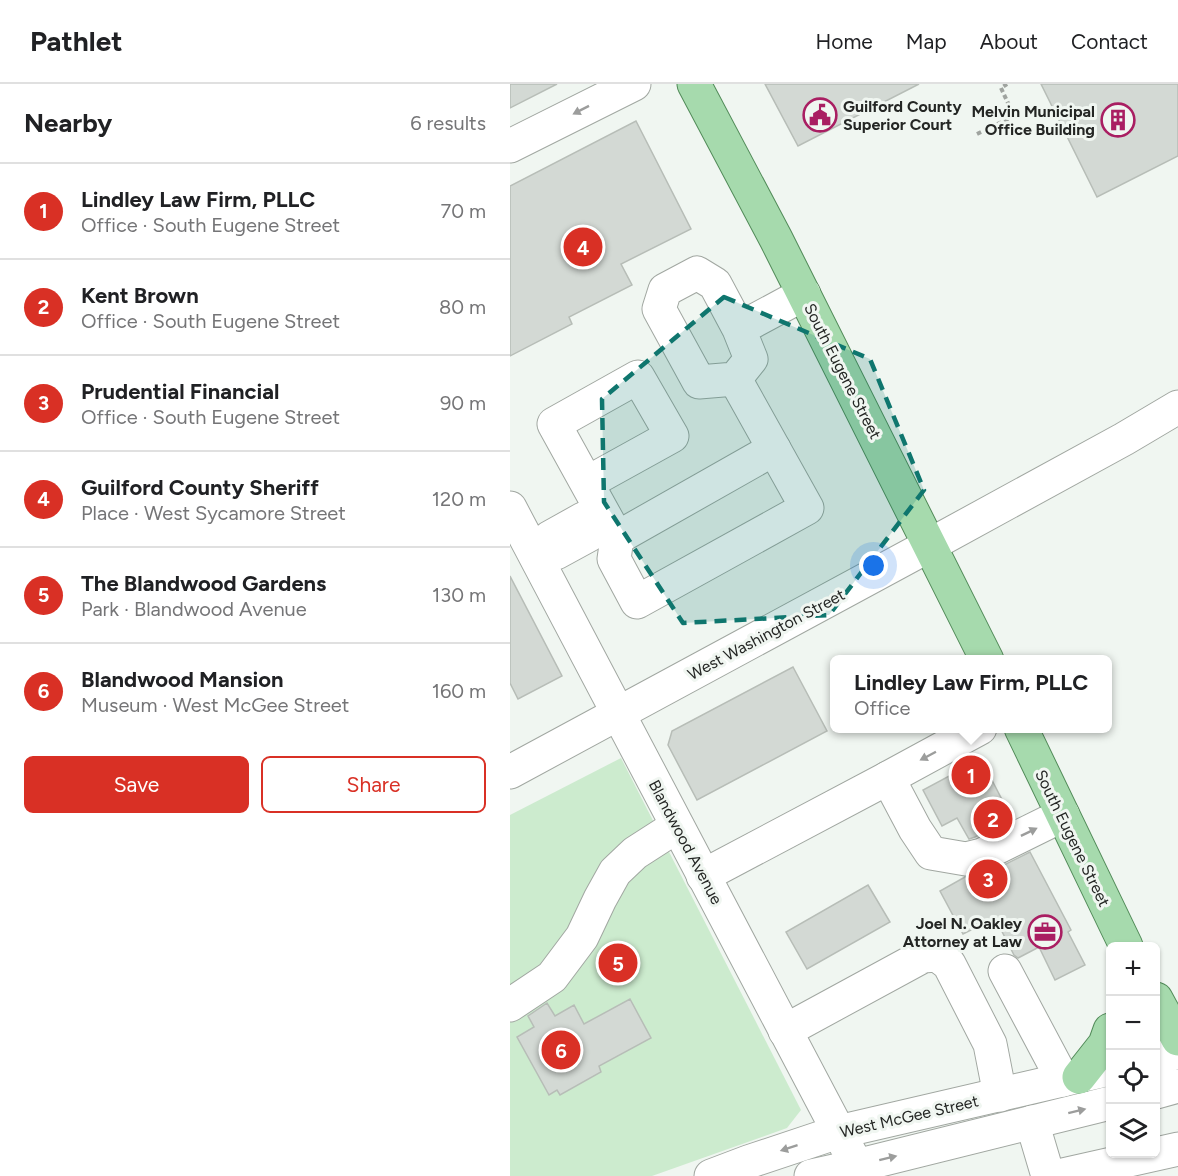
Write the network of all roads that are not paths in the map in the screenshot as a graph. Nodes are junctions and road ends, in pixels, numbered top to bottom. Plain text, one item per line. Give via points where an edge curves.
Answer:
1 (634, 84) edge
2 (694, 84) edge
3 (510, 146) edge
4 (804, 294) junction
5 (739, 329) junction
6 (735, 379) junction
7 (1178, 407) edge
8 (774, 449) junction
9 (587, 483) dead end
10 (510, 508) edge
11 (605, 526) junction
12 (930, 545) junction
13 (529, 559) edge
14 (985, 655) edge
15 (618, 713) junction
16 (972, 733) edge
17 (1023, 733) edge
18 (510, 772) edge
19 (888, 778) junction
20 (1063, 815) junction
21 (677, 826) junction
22 (703, 876) junction
23 (1124, 942) edge
24 (1005, 971) dead end
25 (510, 1005) edge
26 (1160, 1008) edge
27 (784, 1031) junction
28 (1178, 1040) edge
29 (1106, 1041) edge
30 (1178, 1052) edge
31 (1160, 1057) edge
32 (1106, 1070) edge
33 (1071, 1079) junction
34 (1178, 1086) edge
35 (1160, 1091) edge
36 (1000, 1095) junction
37 (1106, 1104) edge
38 (1032, 1122) junction
39 (838, 1132) junction
40 (1178, 1149) edge
41 (859, 1171) edge
42 (711, 1176) edge
43 (811, 1176) edge
44 (1048, 1176) edge
45 (1058, 1176) edge

1 -> 3 street
2 - 4 main road, South Eugene Street
4 - 5 street
4 - 12 main road, South Eugene Street
5 - 6 street via 752,359
5 - 6 street via 714,284 697,273 664,290 659,309 699,382
6 - 8 street
7 - 12 street, West Washington Street
8 - 11 street
8 - 11 street via 807,508 637,602 614,560
9 - 11 street
10 - 13 street, Blandwood Avenue
11 - 13 street via 584,519 549,538
12 - 14 main road, South Eugene Street
12 - 15 street, West Washington Street
13 - 15 street, Blandwood Avenue
15 - 18 street, West Washington Street
15 - 21 street, Blandwood Avenue
16 -> 19 street
17 - 20 main road, South Eugene Street
19 -> 20 street via 931,853 966,859 982,855
19 - 22 street
20 - 23 main road, South Eugene Street
21 - 22 street, Blandwood Avenue
21 - 25 street via 615,872 582,937 552,977
22 - 27 street, Blandwood Avenue
24 - 33 street
26 - 28 main road
27 - 36 street via 923,956 938,955 949,964 990,1044
27 - 39 street, Blandwood Avenue
29 - 33 main road
30 - 31 street
32 - 33 street, West McGee Street
33 - 36 street, West McGee Street
34 - 35 street
36 - 39 street, West McGee Street
38 -> 37 street
41 -> 38 street
38 - 44 street
39 - 41 street, Blandwood Avenue
39 -> 42 street, West McGee Street
40 - 45 street
41 - 43 street

